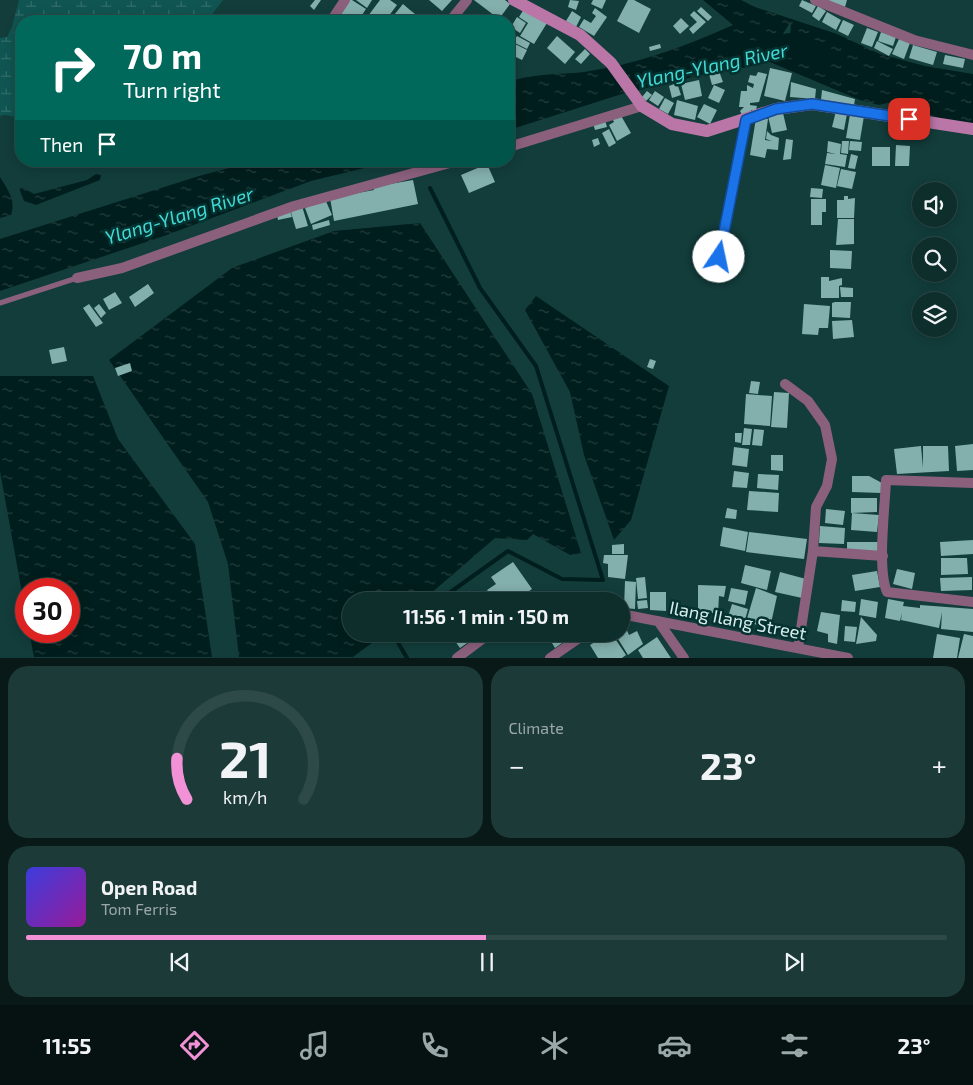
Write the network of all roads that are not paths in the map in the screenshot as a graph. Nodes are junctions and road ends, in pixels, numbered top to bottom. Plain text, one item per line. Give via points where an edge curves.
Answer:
1 (345, 0) edge
2 (466, 0) edge
3 (514, 0) edge
4 (815, 0) edge
5 (334, 15) edge
6 (455, 15) edge
7 (973, 55) edge
8 (639, 101) junction
9 (746, 120) junction
10 (973, 129) edge
11 (515, 145) edge
12 (435, 167) edge
13 (719, 257) dead end
14 (77, 278) joint
15 (0, 303) edge
16 (785, 384) dead end
17 (973, 484) edge
18 (813, 551) junction
19 (883, 556) junction
20 (973, 602) edge
21 (630, 616) edge
22 (658, 621) junction
23 (478, 642) edge
24 (567, 642) edge
25 (798, 648) junction
26 (457, 658) edge
27 (550, 658) edge
28 (684, 658) edge
29 (848, 658) edge

1 - 5 street
2 - 6 street
3 - 8 street via 580,36 611,63
4 - 7 street via 914,40
8 - 9 street via 672,124 706,131
8 - 11 street
9 - 10 street via 776,109 812,104
9 - 13 street
12 - 14 street via 294,206 122,268
14 - 15 lane
16 - 18 street via 808,401 824,424 832,459 827,486 816,507
17 - 19 street via 886,480
18 - 19 street
18 - 25 street
19 - 20 street via 887,592
21 - 22 street, Ilang Ilang Street
22 - 25 street, Ilang Ilang Street
22 - 28 street
23 - 26 street
24 - 27 street
25 - 29 street, Ilang Ilang Street

